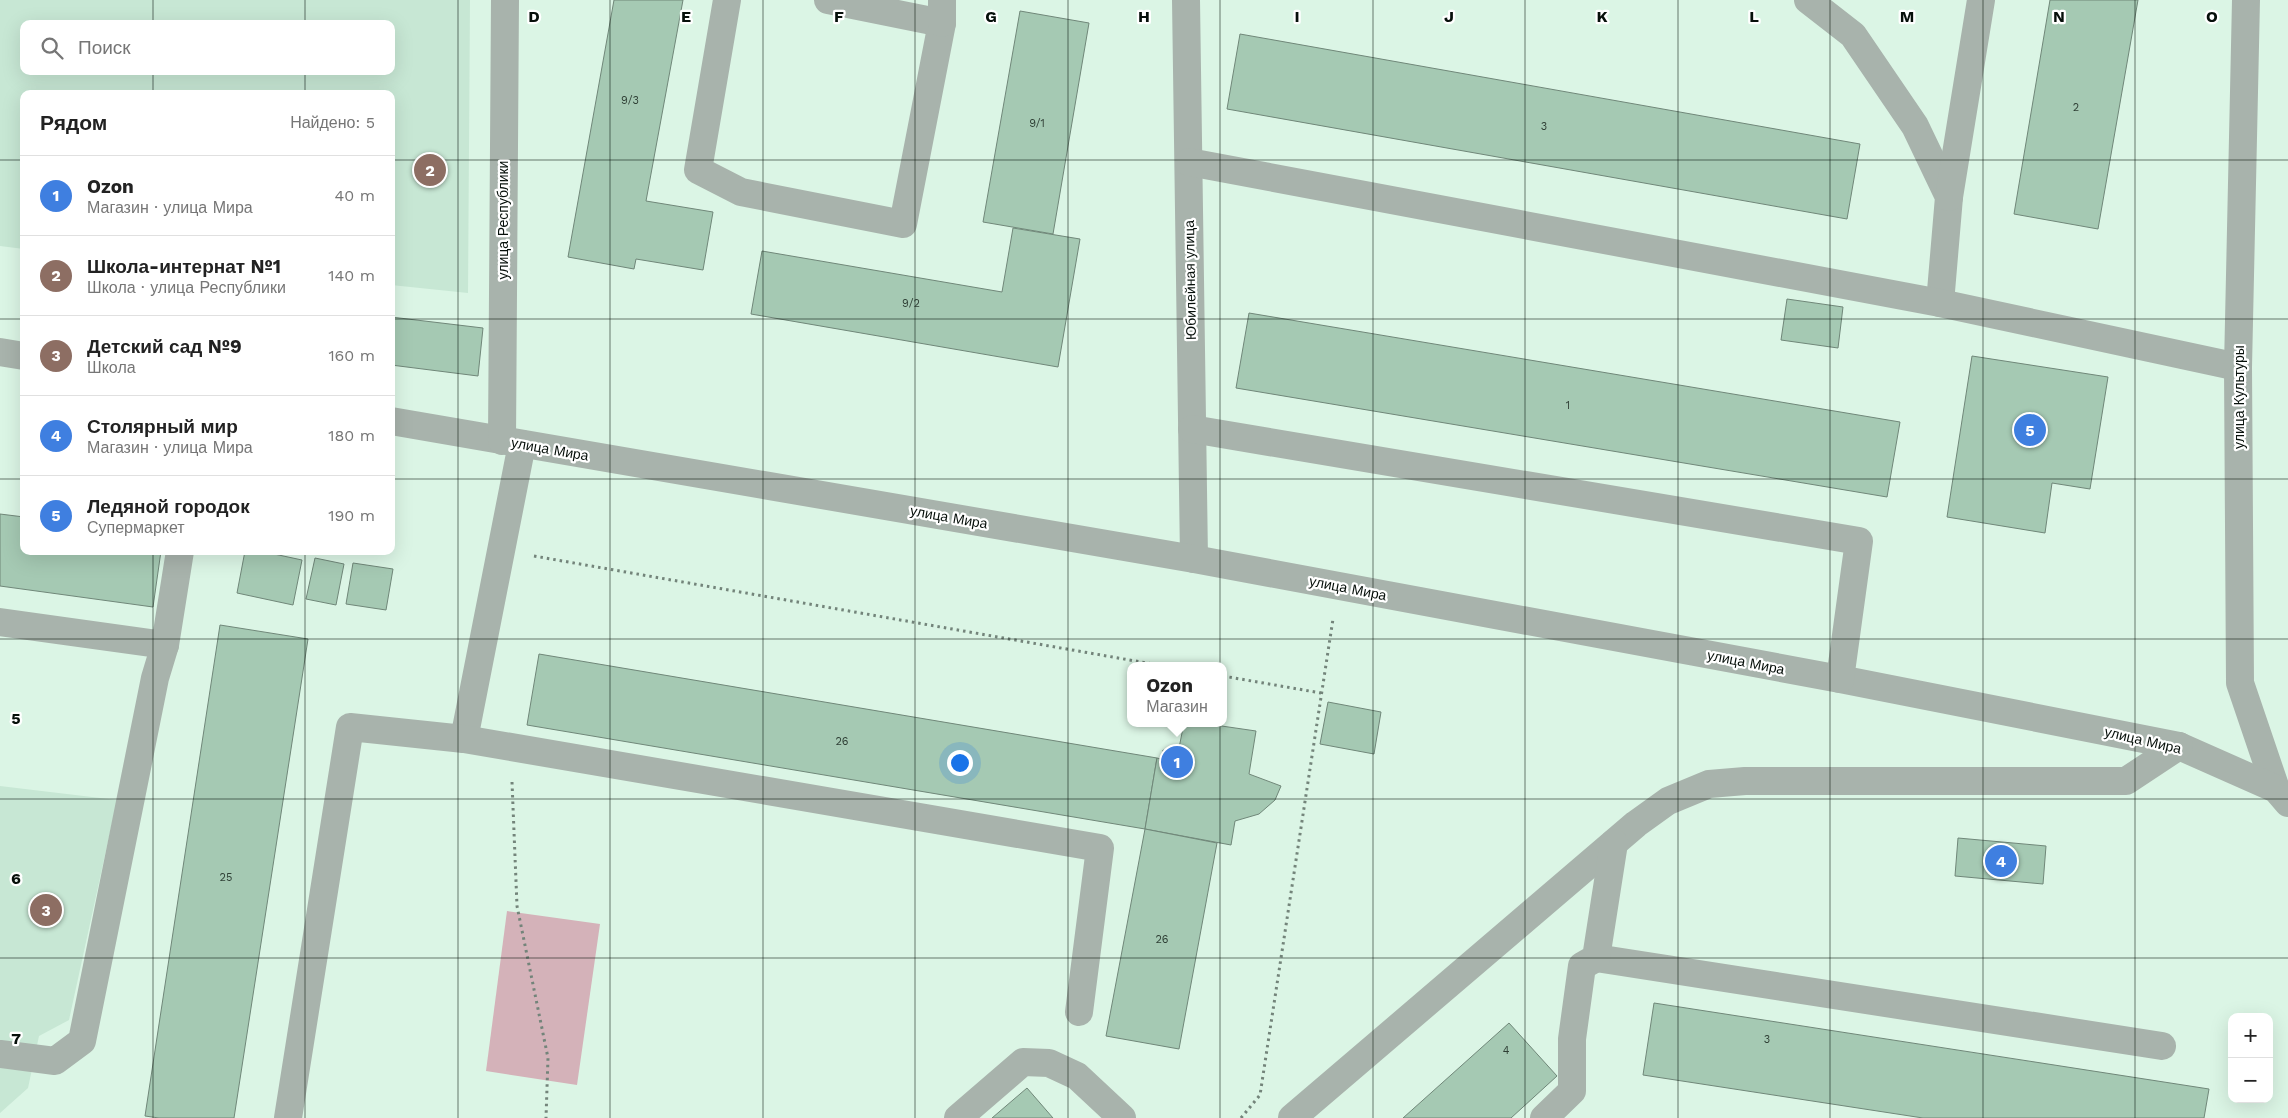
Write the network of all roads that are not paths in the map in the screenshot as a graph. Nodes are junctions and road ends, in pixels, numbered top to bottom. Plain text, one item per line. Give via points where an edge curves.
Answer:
1 (505, 0) edge
2 (727, 0) edge
3 (828, 0) edge
4 (1186, 0) edge
5 (1808, 0) edge
6 (1981, 0) edge
7 (2246, 0) edge
8 (942, 12) edge
9 (1189, 162) junction
10 (1949, 197) junction
11 (1940, 303) junction
12 (0, 352) edge
13 (20, 355) edge
14 (2238, 368) junction
15 (395, 422) edge
16 (1192, 429) junction
17 (512, 443) junction
18 (179, 555) edge
19 (1194, 559) junction
20 (0, 622) edge
21 (165, 645) junction
22 (1840, 679) junction
23 (464, 739) junction
24 (2178, 746) junction
25 (2282, 796) edge
26 (1614, 843) junction
27 (1596, 958) junction
28 (1079, 1012) dead end
29 (2162, 1046) dead end
30 (0, 1054) edge
31 (288, 1118) edge
32 (958, 1118) edge
33 (1122, 1118) edge
34 (1292, 1118) edge
35 (1544, 1118) edge

1 - 17 street, улица Республики
2 - 8 street via 698,170 741,192 903,224
3 - 8 street
4 - 9 street, Юбилейная улица
5 - 10 street via 1853,35 1915,126
6 - 10 street
7 - 14 street, улица Культуры
9 - 11 street
9 - 16 street, Юбилейная улица
10 - 11 street
11 - 14 street
12 - 13 street
14 - 25 street, улица Культуры via 2240,683
15 - 17 street, улица Мира
16 - 19 street, Юбилейная улица
16 - 22 street via 1859,541
17 - 19 street, улица Мира
17 - 23 street, улица Республики via 501,550
18 - 21 street
19 - 22 street, улица Мира
20 - 21 street
21 - 30 street via 155,678 82,1040 55,1061
22 - 24 street, улица Мира
23 - 28 street via 1100,848
23 - 31 street via 350,727
24 - 25 street, улица Мира
24 - 26 street via 2126,781 1745,781 1708,784 1668,801
26 - 27 street
26 - 34 street
27 - 29 street
27 - 35 street via 1582,966 1572,1039 1572,1092
32 - 33 street via 1023,1062 1049,1063 1077,1076

